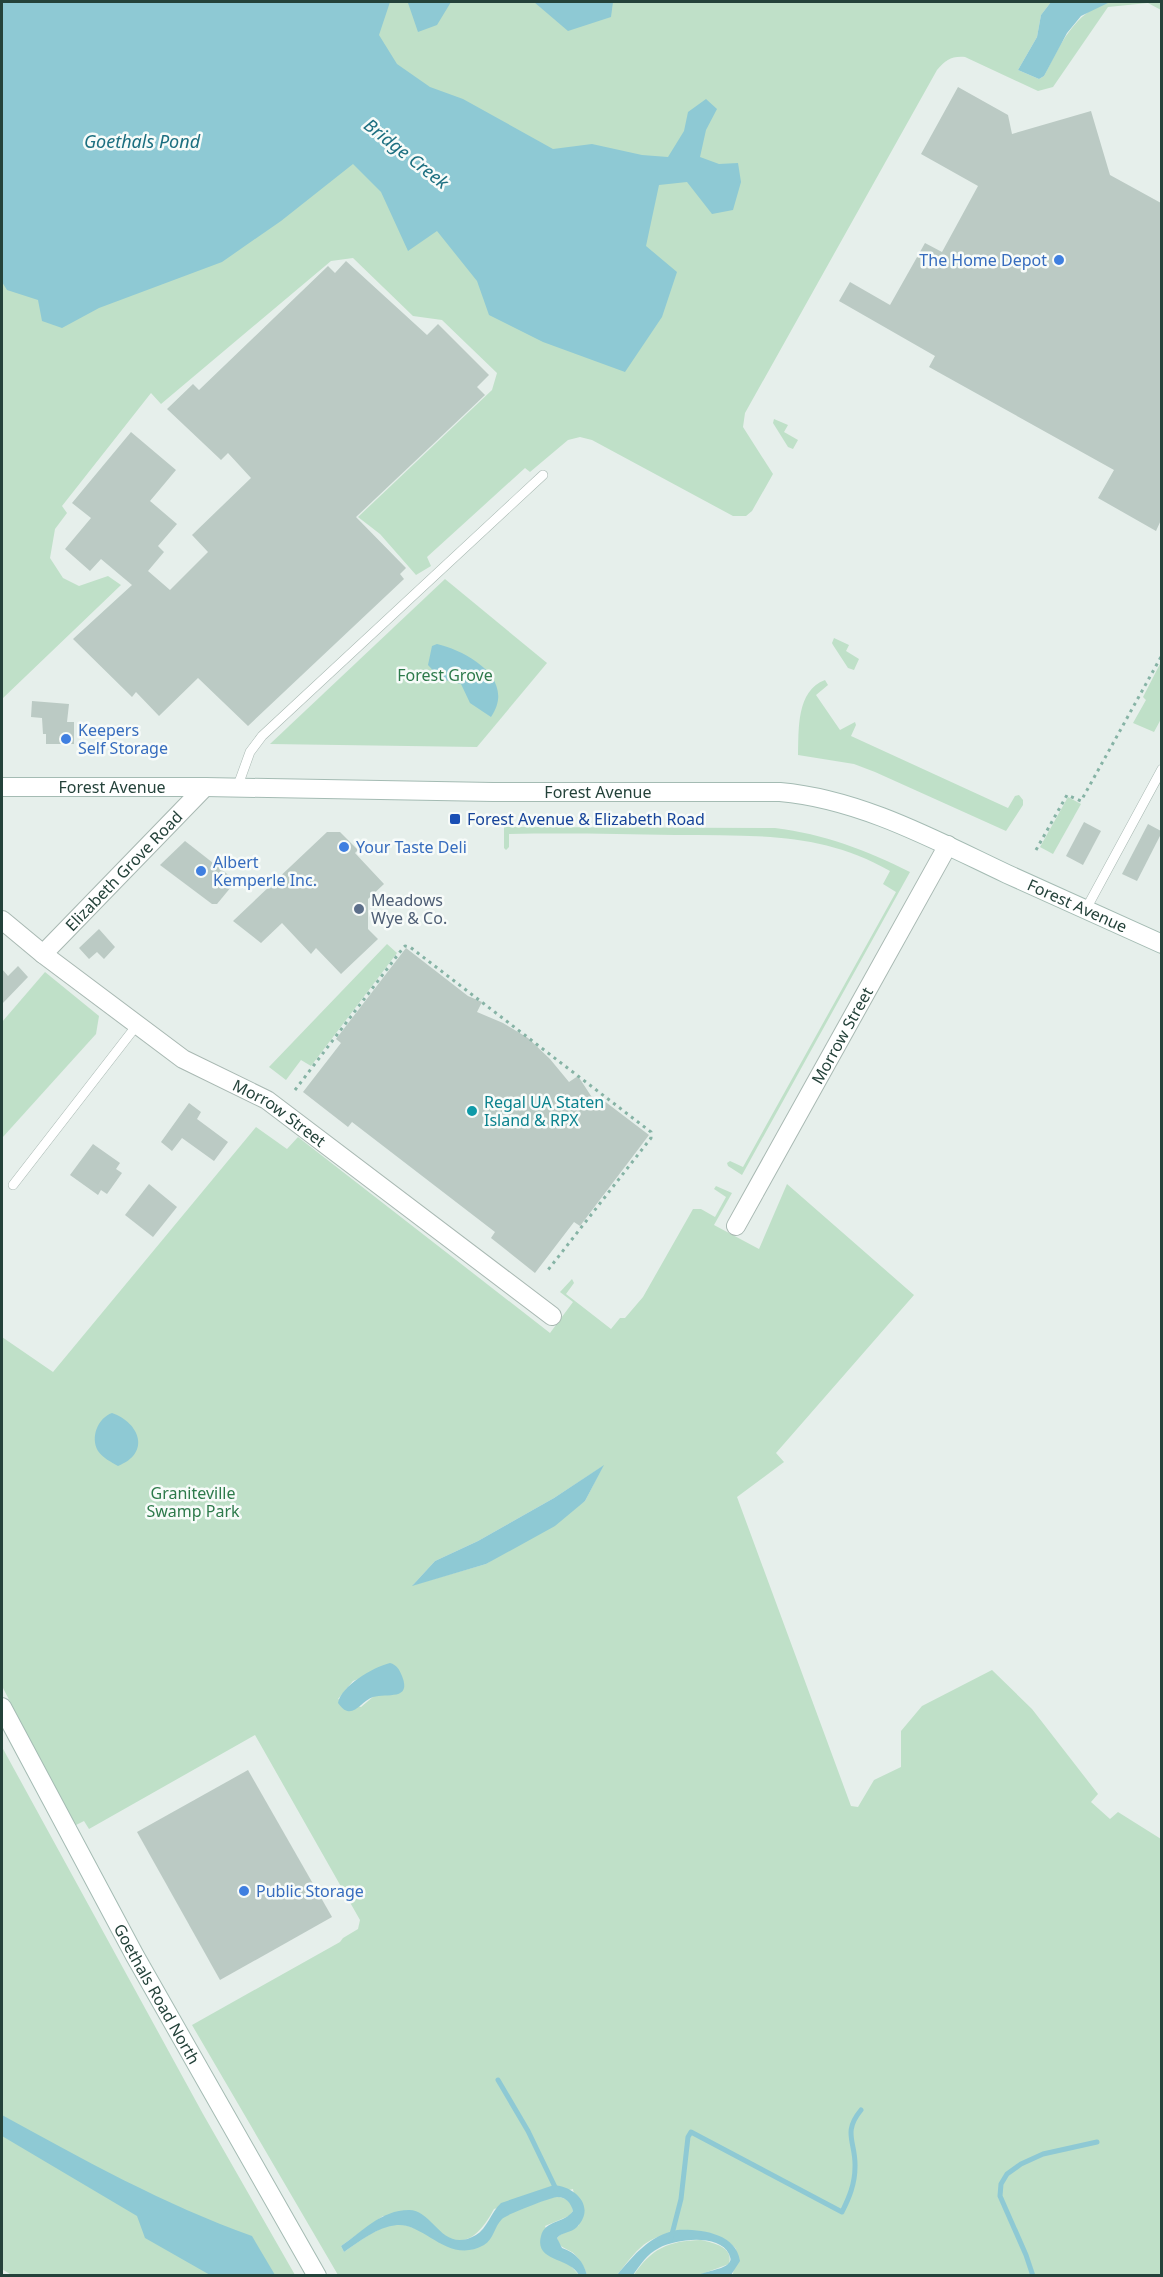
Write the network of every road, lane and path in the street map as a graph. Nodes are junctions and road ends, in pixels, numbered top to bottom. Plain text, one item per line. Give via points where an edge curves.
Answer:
1 (543, 476) dead end
2 (1161, 655) edge
3 (1161, 769) edge
4 (2, 787) edge
5 (205, 787) junction
6 (237, 788) junction
7 (948, 845) junction
8 (1036, 850) dead end
9 (1086, 909) junction
10 (2, 920) edge
11 (1161, 944) edge
12 (42, 954) junction
13 (137, 1025) junction
14 (295, 1090) dead end
15 (13, 1185) dead end
16 (736, 1226) dead end
17 (548, 1270) dead end
18 (552, 1316) dead end
19 (2, 1707) edge
20 (317, 2276) edge

1 - 6 lane via 262,736 250,752
2 - 8 path via 1081,801 1067,795
3 - 9 lane
4 - 5 main road, Forest Avenue
5 - 6 main road, Forest Avenue
5 - 12 main road, Elizabeth Grove Road
6 - 7 main road, Forest Avenue via 805,794 852,806
7 - 9 main road, Forest Avenue
7 - 16 main road, Morrow Street
9 - 11 main road, Forest Avenue
10 - 12 main road, Morrow Street
12 - 13 main road, Morrow Street
13 - 15 lane
13 - 18 main road, Morrow Street via 183,1059 267,1100
14 - 17 path via 403,948 410,947 651,1132 651,1138
19 - 20 main road, Goethals Road North via 135,1956

